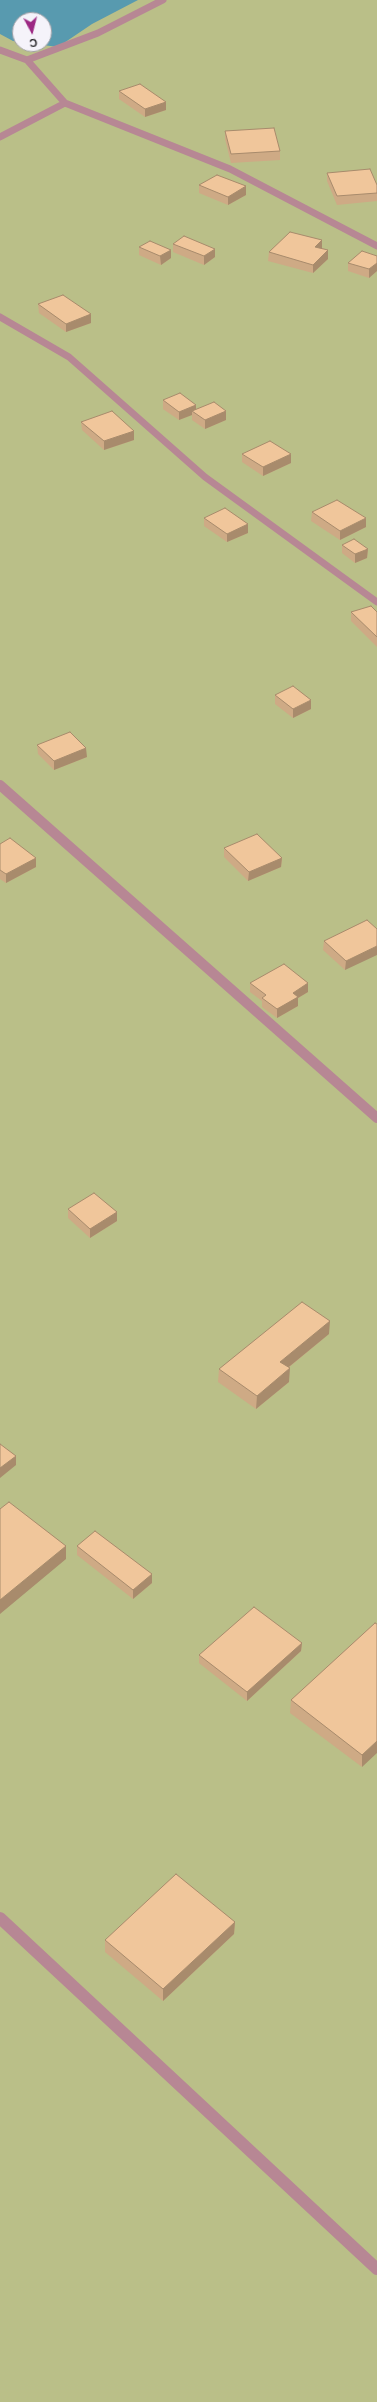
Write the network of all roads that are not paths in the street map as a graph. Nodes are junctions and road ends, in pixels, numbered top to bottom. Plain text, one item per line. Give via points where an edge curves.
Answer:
1 (163, 0) edge
2 (0, 50) edge
3 (27, 60) junction
4 (65, 103) junction
5 (0, 137) edge
6 (377, 246) edge
7 (0, 317) edge
8 (377, 602) edge
9 (0, 785) edge
10 (377, 1118) edge
11 (0, 1918) edge
12 (377, 2269) edge

1 - 3 lane via 98,33
2 - 3 lane
3 - 4 lane
4 - 5 lane
4 - 6 lane via 230,169
7 - 8 lane via 68,357 206,476
9 - 10 lane
11 - 12 lane

